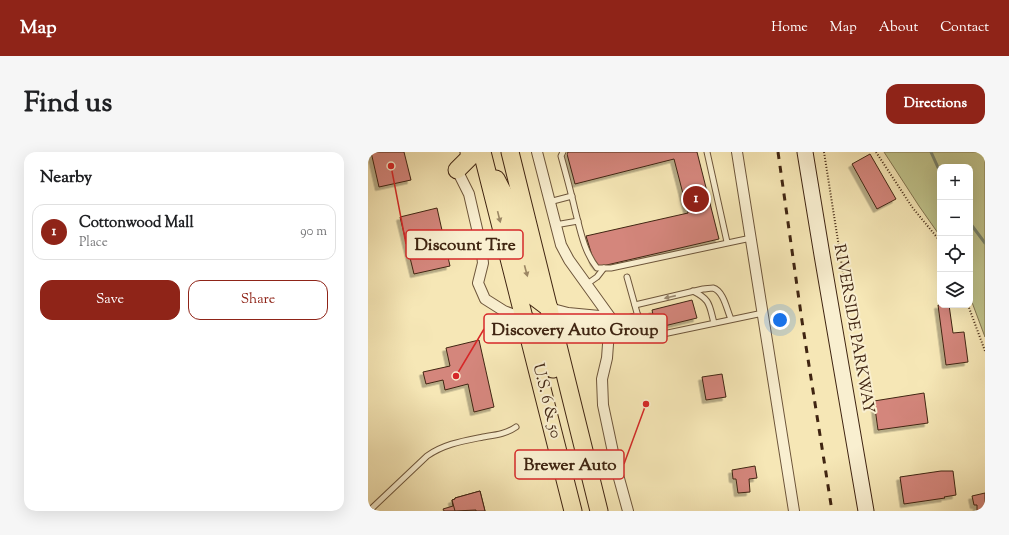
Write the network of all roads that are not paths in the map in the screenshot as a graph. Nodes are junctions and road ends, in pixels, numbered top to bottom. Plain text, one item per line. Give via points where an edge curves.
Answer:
1 (510, 152) edge
2 (537, 152) edge
3 (563, 152) edge
4 (707, 152) edge
5 (737, 152) edge
6 (806, 152) edge
7 (478, 154) edge
8 (457, 170) joint
9 (572, 196) junction
10 (550, 202) junction
11 (578, 221) junction
12 (555, 225) junction
13 (751, 238) junction
14 (727, 242) junction
15 (604, 268) junction
16 (627, 277) dead end
17 (587, 284) junction
18 (694, 291) junction
19 (635, 305) junction
20 (549, 308) junction
21 (763, 313) junction
22 (638, 315) junction
23 (610, 316) junction
24 (525, 319) junction
25 (731, 319) junction
26 (714, 323) junction
27 (516, 427) dead end
28 (599, 509) edge
29 (369, 511) edge
30 (574, 511) edge
31 (628, 511) edge
32 (794, 511) edge
33 (866, 511) edge

1 - 20 highway, U.S. 6 & 50
2 - 10 street
3 - 9 lane via 561,156
4 - 14 lane
5 - 13 street
6 - 33 main road, RIVERSIDE PARKWAY
7 - 8 highway via 470,157
7 -> 20 highway via 507,200 533,296
7 -> 24 highway, U.S. 6 & 50
8 - 24 street via 469,194 482,246 483,262 478,283 485,299
9 - 10 lane
9 - 11 lane
10 - 12 street
11 - 12 lane
11 - 15 lane via 592,262 597,268
12 - 17 street via 569,260
13 - 14 lane
13 - 21 street
14 - 15 lane
15 - 17 lane
16 - 19 lane
17 - 23 street
18 -> 19 lane
18 - 25 lane via 713,288 717,290
18 - 26 lane via 704,296 708,302
19 - 22 lane
20 - 23 street via 568,313
20 - 28 highway, U.S. 6 & 50
21 - 25 lane
21 - 32 street
22 - 23 lane via 624,319
22 - 26 lane via 644,338
23 - 31 street via 607,358 602,379 603,405
24 - 28 highway via 539,330 548,350 573,451
24 - 30 highway, U.S. 6 & 50
25 - 26 lane
27 - 29 lane via 504,433 455,442 435,450

